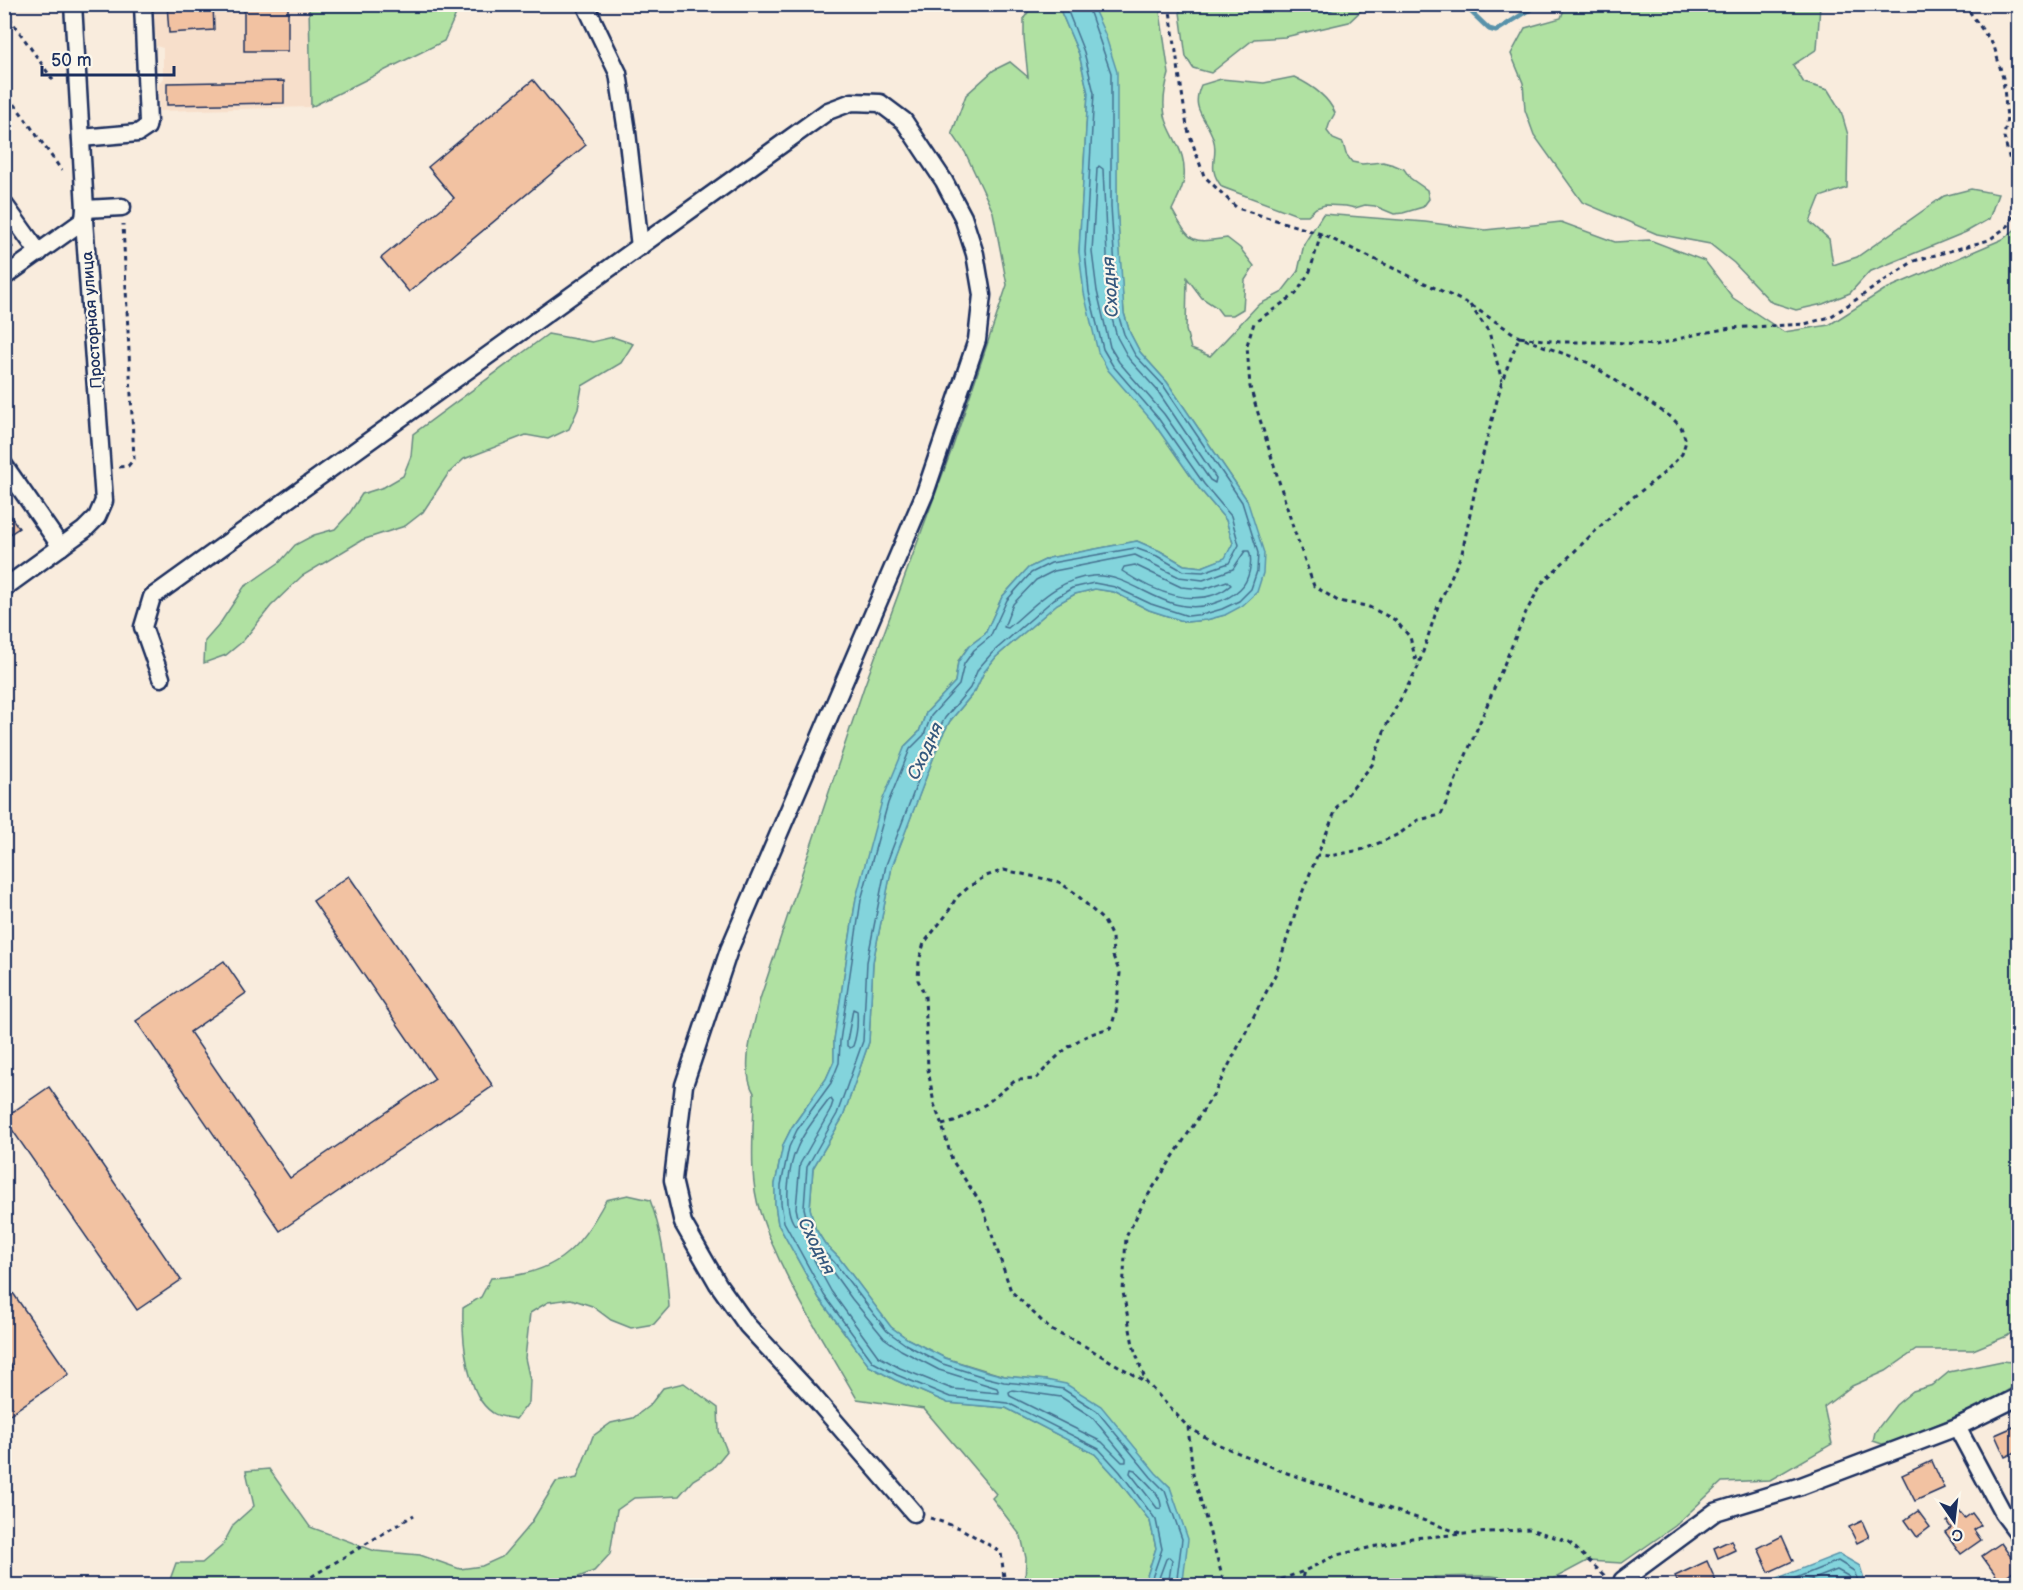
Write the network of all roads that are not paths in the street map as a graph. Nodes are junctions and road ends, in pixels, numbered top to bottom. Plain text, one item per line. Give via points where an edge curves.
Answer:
1 (73, 4) edge
2 (143, 4) edge
3 (585, 4) edge
4 (81, 138) junction
5 (4, 204) edge
6 (122, 207) road end
7 (85, 214) junction
8 (640, 247) junction
9 (39, 253) junction
10 (4, 277) edge
11 (4, 465) edge
12 (61, 547) junction
13 (4, 588) edge
14 (161, 678) dead end
15 (2019, 1397) edge
16 (1957, 1427) junction
17 (914, 1513) road end
18 (2019, 1533) edge
19 (1624, 1583) edge

1 - 4 street, Просторная улица
2 - 4 street via 147,127 138,133
3 - 8 street via 618,73
4 - 7 street, Просторная улица
5 - 9 street
6 - 7 street
7 - 9 street
7 - 12 street, Просторная улица via 104,501 97,517
8 - 14 street via 152,597 143,627
8 - 17 street via 828,111 852,102 880,102 904,120 944,181 963,217 975,254 982,295 977,340 925,494 729,950 684,1085 673,1180 683,1223 747,1325
9 - 10 street
11 - 12 street
12 - 13 street, Просторная улица
15 - 16 street
16 - 18 street via 2003,1513
16 - 19 street via 1801,1486 1715,1512

